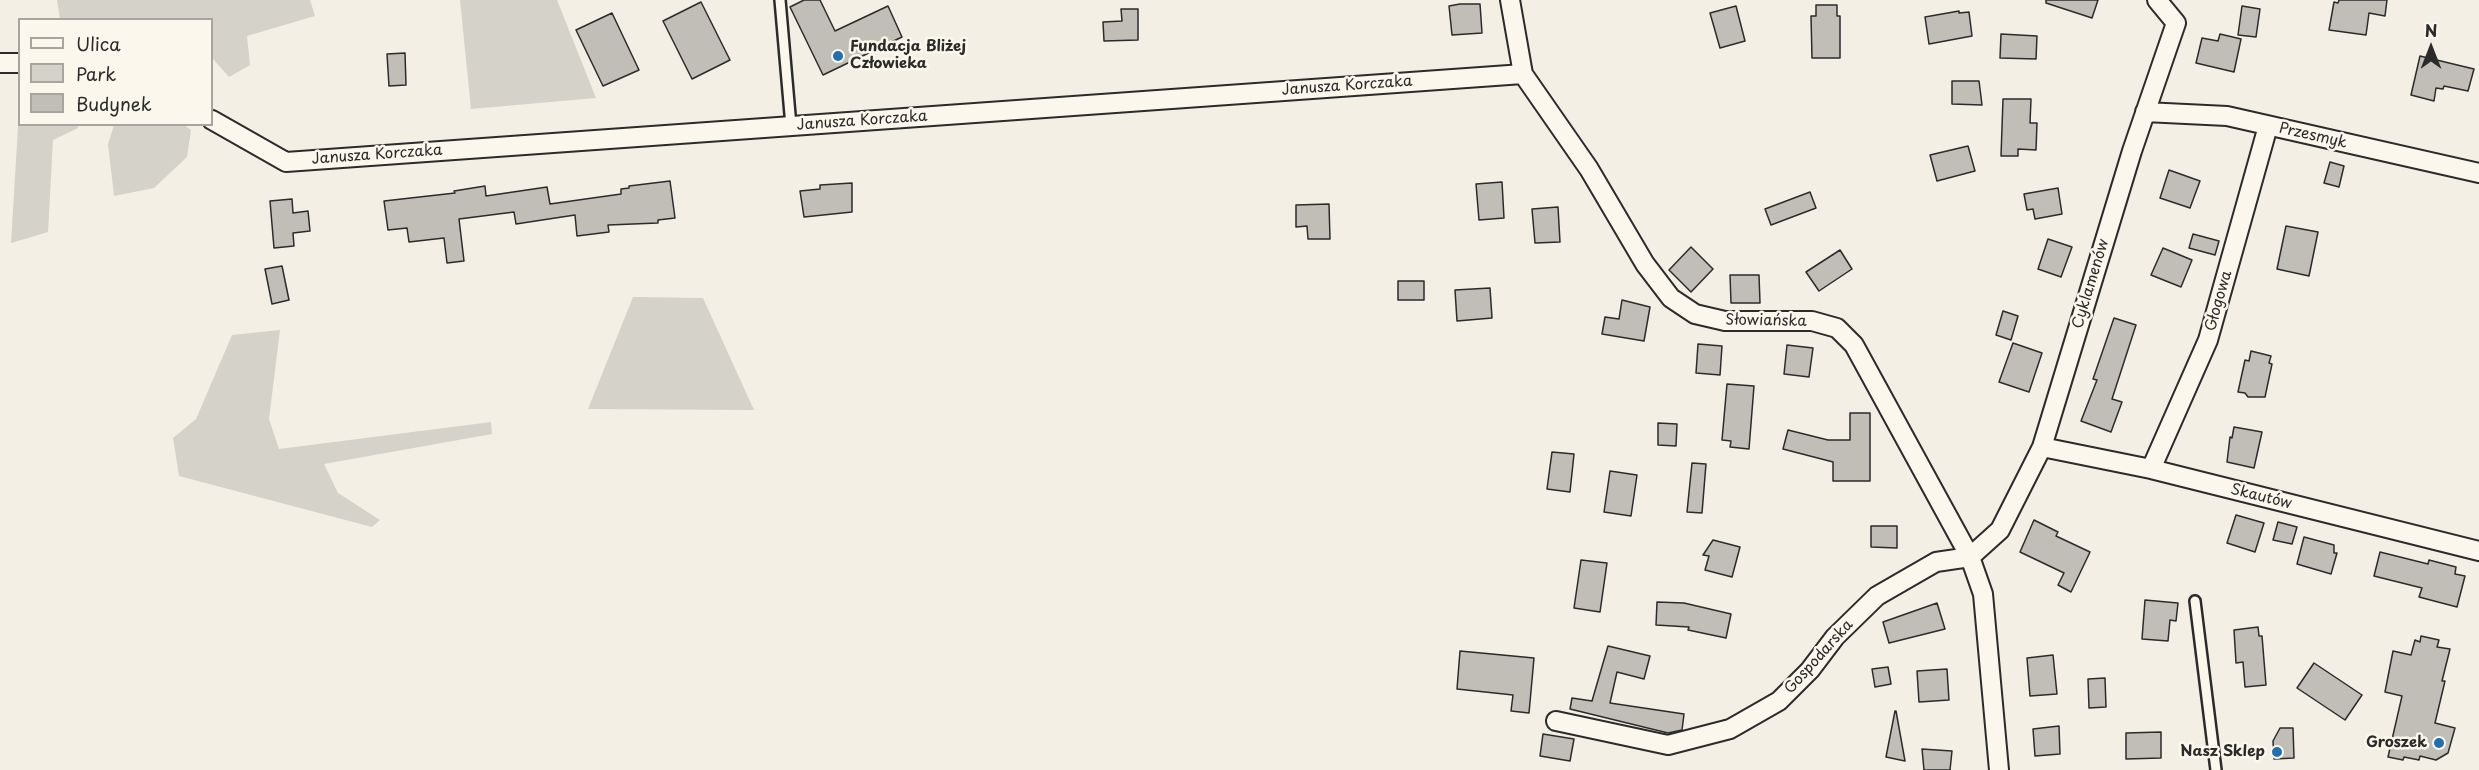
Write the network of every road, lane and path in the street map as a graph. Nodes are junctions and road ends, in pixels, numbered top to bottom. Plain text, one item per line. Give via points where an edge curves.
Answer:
1 (780, 0) edge
2 (1510, 0) edge
3 (2157, 0) edge
4 (0, 63) edge
5 (18, 63) edge
6 (1523, 74) junction
7 (2145, 111) junction
8 (213, 121) edge
9 (791, 126) junction
10 (2268, 126) junction
11 (2479, 173) edge
12 (2042, 447) junction
13 (2151, 469) junction
14 (2479, 551) edge
15 (1970, 557) junction
16 (2194, 601) dead end
17 (1556, 722) dead end
18 (1999, 770) edge
19 (2216, 770) edge

1 - 9 lane
2 - 6 street, Słowiańska
3 - 7 street, Cyklamenów via 2176,23
4 - 5 street
6 - 9 street, Janusza Korczaka
6 - 15 street, Słowiańska via 1671,298 1695,314 1725,321 1812,321 1837,328 1854,345
7 - 10 street, Przesmyk via 2227,116
7 - 12 street, Cyklamenów
8 - 9 street, Janusza Korczaka via 286,162
10 - 11 street, Przesmyk
10 - 13 street, Głogowa via 2208,340
12 - 13 street, Skautów
12 - 15 street, Cyklamenów via 2000,530
13 - 14 street, Skautów
15 - 17 street, Gospodarska via 1936,562 1877,596 1779,701 1730,729 1668,745
15 - 18 street, Słowiańska via 1983,594
16 - 19 lane

